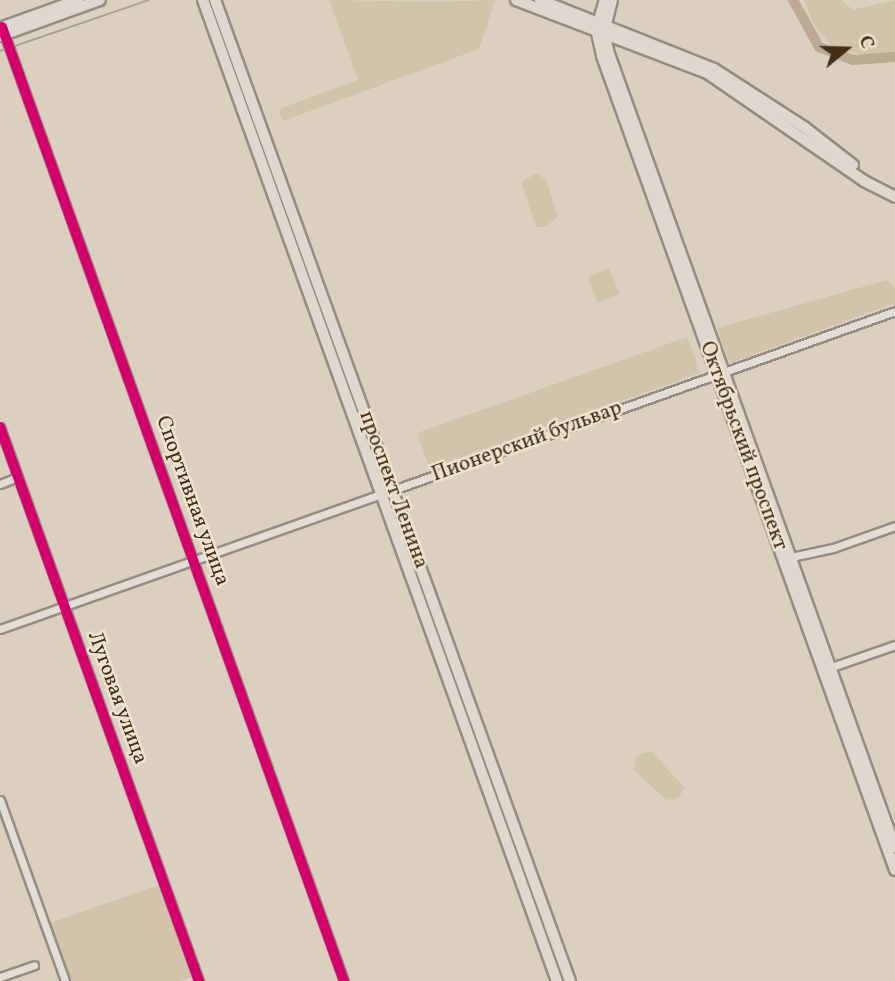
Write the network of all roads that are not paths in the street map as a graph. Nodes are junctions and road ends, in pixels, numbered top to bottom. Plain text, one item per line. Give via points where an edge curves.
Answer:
1 (78, 0) edge
2 (100, 0) edge
3 (203, 0) edge
4 (215, 0) edge
5 (516, 0) edge
6 (540, 0) edge
7 (605, 0) edge
8 (612, 0) edge
9 (601, 26) junction
10 (2, 31) edge
11 (895, 189) edge
12 (895, 197) edge
13 (895, 311) edge
14 (720, 372) junction
15 (0, 427) edge
16 (17, 477) junction
17 (0, 484) edge
18 (393, 490) junction
19 (382, 494) junction
20 (895, 526) edge
21 (791, 557) junction
22 (194, 561) junction
23 (64, 608) junction
24 (0, 629) edge
25 (895, 645) edge
26 (827, 669) junction
27 (0, 800) edge
28 (506, 803) junction
29 (495, 809) junction
30 (895, 846) edge
31 (895, 870) edge
32 (34, 965) dead end
33 (0, 977) edge
34 (65, 981) edge
35 (199, 981) edge
36 (344, 981) edge
37 (557, 981) edge
38 (570, 981) edge

1 - 10 main road
2 - 10 main road
3 - 19 main road, проспект Ленина
4 - 18 main road, проспект Ленина
5 - 9 main road
6 - 9 main road
7 - 9 main road
8 - 9 main road
9 - 11 main road via 725,74 856,168
9 - 12 main road via 713,76 849,171
9 - 14 main road, Октябрьский проспект
10 - 22 street, Спортивная улица
13 - 14 street, Пионерский бульвар
14 - 18 street, Пионерский бульвар
14 - 21 main road, Октябрьский проспект
14 - 26 main road, Октябрьский проспект
15 - 16 street, Луговая улица
16 - 17 street
16 - 23 street, Луговая улица
18 - 19 main road, Пионерский бульвар
18 - 28 main road, проспект Ленина
19 - 22 street, Пионерский бульвар
19 - 29 main road, проспект Ленина
20 - 21 street
21 - 26 main road, Октябрьский проспект
22 - 23 street, Пионерский бульвар
22 - 36 street, Спортивная улица
23 - 24 street, Пионерский бульвар
23 - 35 street, Луговая улица
25 - 26 street
26 - 30 main road, Октябрьский проспект
26 - 31 main road, Октябрьский проспект
27 - 34 street
28 - 29 main road
28 - 38 main road, проспект Ленина
29 - 37 main road, проспект Ленина
32 - 33 street

